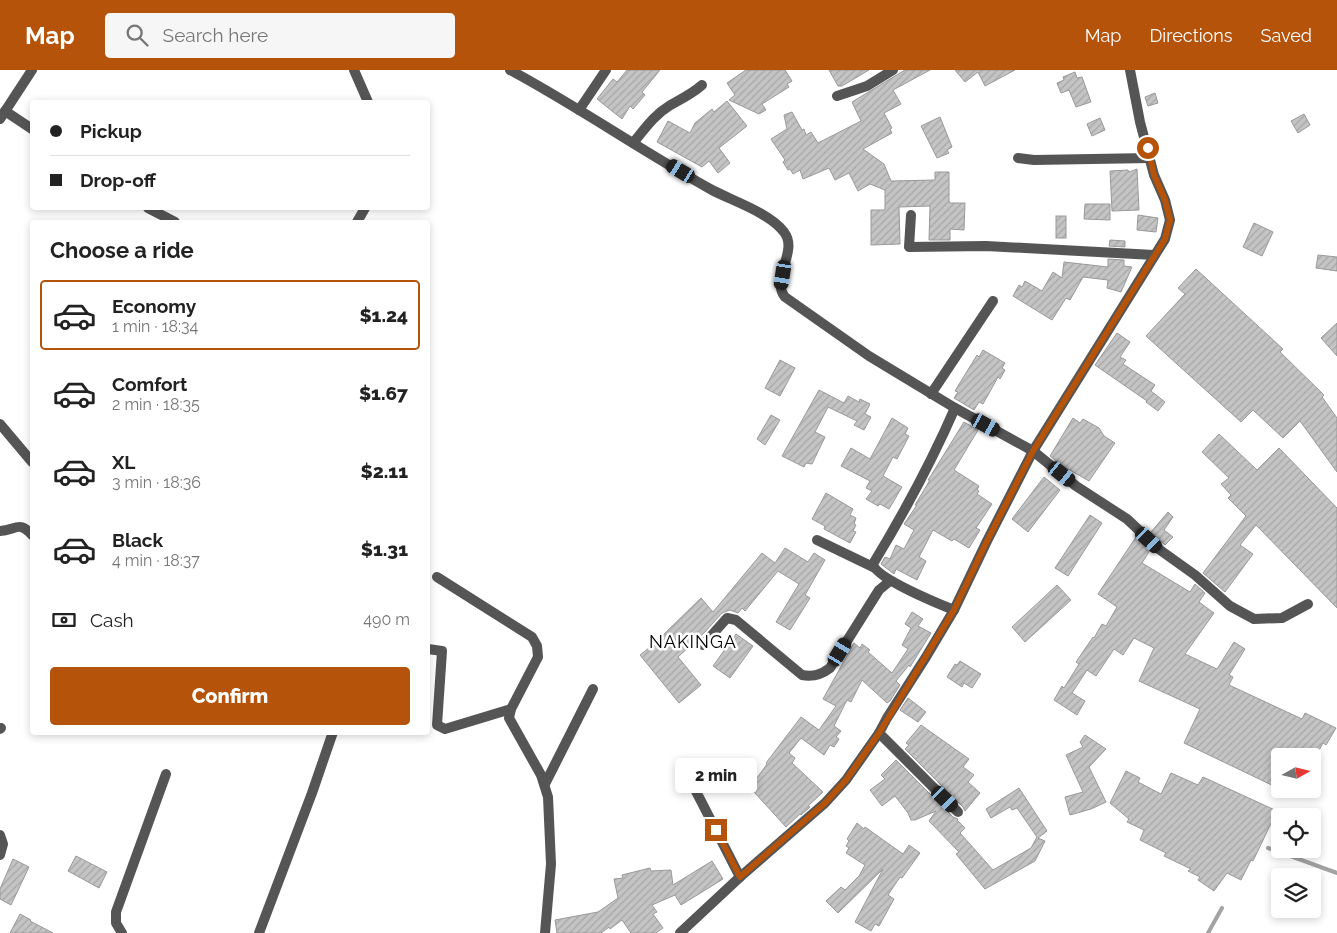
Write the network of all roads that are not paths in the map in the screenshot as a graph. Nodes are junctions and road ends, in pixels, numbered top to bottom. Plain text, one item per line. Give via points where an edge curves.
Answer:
1 (32, 70) edge
2 (354, 70) edge
3 (510, 70) edge
4 (606, 70) edge
5 (894, 70) edge
6 (1130, 70) edge
7 (702, 85) dead end
8 (837, 96) dead end
9 (367, 100) edge
10 (579, 110) junction
11 (2, 115) edge
12 (30, 128) edge
13 (633, 143) junction
14 (1018, 158) dead end
15 (1150, 158) junction
16 (152, 210) edge
17 (911, 215) dead end
18 (172, 220) edge
19 (1154, 255) junction
20 (993, 301) dead end
21 (931, 394) junction
22 (955, 408) junction
23 (0, 424) edge
24 (1033, 451) junction
25 (30, 460) edge
26 (0, 531) edge
27 (30, 533) edge
28 (817, 540) dead end
29 (873, 568) junction
30 (437, 577) dead end
31 (890, 581) junction
32 (1308, 604) dead end
33 (954, 610) junction
34 (702, 645) dead end
35 (430, 649) edge
36 (594, 689) dead end
37 (511, 709) junction
38 (879, 733) junction
39 (332, 735) edge
40 (683, 766) dead end
41 (166, 774) dead end
42 (545, 784) junction
43 (958, 812) dead end
44 (0, 835) edge
45 (0, 854) edge
46 (740, 877) junction
47 (122, 933) edge
48 (259, 933) edge
49 (545, 933) edge
50 (680, 933) edge

1 - 11 street
2 - 9 street
3 - 10 street
4 - 10 street
5 - 8 street via 867,86
6 - 15 street
7 - 13 street via 660,113
10 - 13 street
11 - 12 street
13 - 21 street via 713,190 762,214 784,232 788,243 780,288 785,297 869,356
14 - 15 street
15 - 19 street via 1170,220 1165,239
16 - 18 street
17 - 19 street via 909,247 986,246
19 - 24 street
20 - 21 street
21 - 22 street
22 - 24 street
22 - 29 street via 927,469
23 - 25 street
24 - 32 street via 1076,486 1127,519 1230,606 1254,619 1282,618
24 - 33 street
26 - 27 street via 19,526 25,527
28 - 29 street
29 - 31 street
30 - 37 street via 532,637 538,657
31 - 33 street
31 - 34 street via 879,590 830,668 815,676 802,675 736,620 727,618
33 - 38 street
35 - 37 street via 442,652 437,724 446,729
36 - 42 street
37 - 42 street via 508,714 510,723
38 - 43 street
38 - 46 street via 846,780 825,803
39 - 48 street
40 - 46 street
41 - 47 street via 116,912 116,923
42 - 49 street via 551,864
44 - 45 street via 3,844
46 - 50 street

